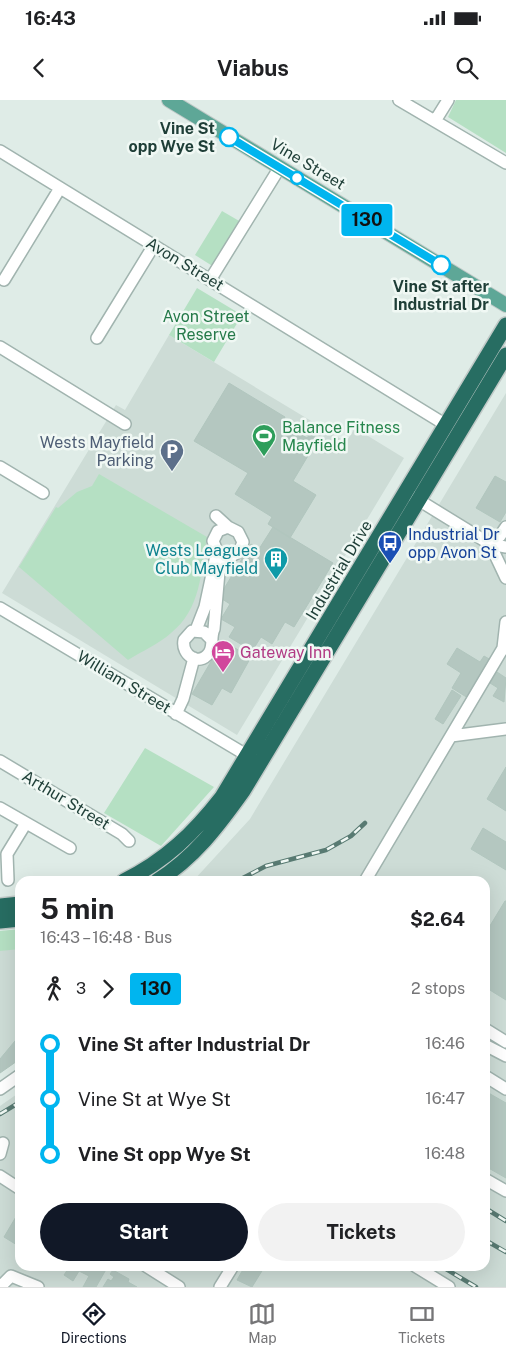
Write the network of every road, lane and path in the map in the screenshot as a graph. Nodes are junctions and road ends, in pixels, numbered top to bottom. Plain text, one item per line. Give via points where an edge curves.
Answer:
1 (169, 100) edge
2 (399, 100) edge
3 (448, 100) edge
4 (435, 121) junction
5 (0, 151) edge
6 (506, 163) edge
7 (280, 168) junction
8 (60, 188) junction
9 (154, 246) junction
10 (4, 280) dead end
11 (210, 280) junction
12 (506, 305) edge
13 (506, 325) edge
14 (97, 338) dead end
15 (0, 347) edge
16 (506, 355) edge
17 (126, 424) dead end
18 (446, 425) junction
19 (0, 467) edge
20 (405, 492) junction
21 (43, 493) dead end
22 (418, 500) junction
23 (506, 527) edge
24 (490, 544) junction
25 (506, 547) edge
26 (217, 551) junction
27 (229, 557) junction
28 (506, 578) edge
29 (0, 608) edge
30 (506, 622) edge
31 (196, 630) junction
32 (210, 638) junction
33 (505, 647) edge
34 (194, 658) junction
35 (176, 714) junction
36 (506, 729) edge
37 (451, 736) junction
38 (248, 756) junction
39 (0, 761) edge
40 (0, 808) edge
41 (218, 814) junction
42 (26, 823) junction
43 (129, 841) dead end
44 (70, 848) dead end
45 (133, 876) edge
46 (166, 876) edge
47 (368, 876) edge
48 (4, 880) edge
49 (15, 904) edge
50 (0, 906) edge
51 (15, 919) edge
52 (0, 920) edge
53 (490, 1032) edge
54 (506, 1042) edge
55 (490, 1048) edge
56 (506, 1056) edge
57 (15, 1078) edge
58 (490, 1079) edge
59 (0, 1089) edge
60 (506, 1089) edge
61 (0, 1176) edge
62 (490, 1182) edge
63 (15, 1186) edge
64 (506, 1192) edge
65 (154, 1271) edge
66 (229, 1271) edge
67 (423, 1271) edge
68 (0, 1287) edge
69 (38, 1287) edge
70 (179, 1287) edge
71 (220, 1287) edge
72 (449, 1287) edge

1 - 7 main road, Vine Street
2 - 4 street
3 - 4 street
4 - 6 street
5 - 8 street, Avon Street
7 - 11 street
7 - 12 main road, Vine Street
8 - 9 street, Avon Street
8 - 10 street
9 - 11 street, Avon Street
9 - 14 street
11 - 18 street, Avon Street
13 - 18 highway, Industrial Drive
15 - 17 street
16 - 22 highway, Industrial Drive
18 - 20 highway, Industrial Drive
19 - 21 street
20 - 22 street
20 - 38 highway, Industrial Drive
22 - 24 street
22 - 41 highway, Industrial Drive via 248,782
23 - 24 street
24 - 25 street
24 - 28 street
26 - 27 street
26 - 27 street via 213,541 218,525 238,532 243,542 239,552
26 - 31 street via 205,607
27 - 32 street via 219,572 214,629
29 - 35 street, William Street
30 - 33 street
31 - 32 street
31 - 34 street via 186,636 183,644 187,654
32 - 34 street via 212,647 208,655
33 - 37 street
34 - 35 street
35 - 38 street, William Street
36 - 37 street
37 - 47 street
38 - 41 highway, Industrial Drive
39 - 43 street, Arthur Street
40 - 42 street
41 - 45 highway, Industrial Drive via 156,864
41 - 46 highway, Industrial Drive via 215,831
42 - 44 street
42 - 48 street via 8,854
49 - 50 highway
51 - 52 highway
53 - 54 street
55 - 56 street
57 - 59 street
58 - 60 street
61 - 63 street
62 - 64 street
65 - 70 street
66 - 71 street
67 - 72 street
68 - 69 street via 11,1276

